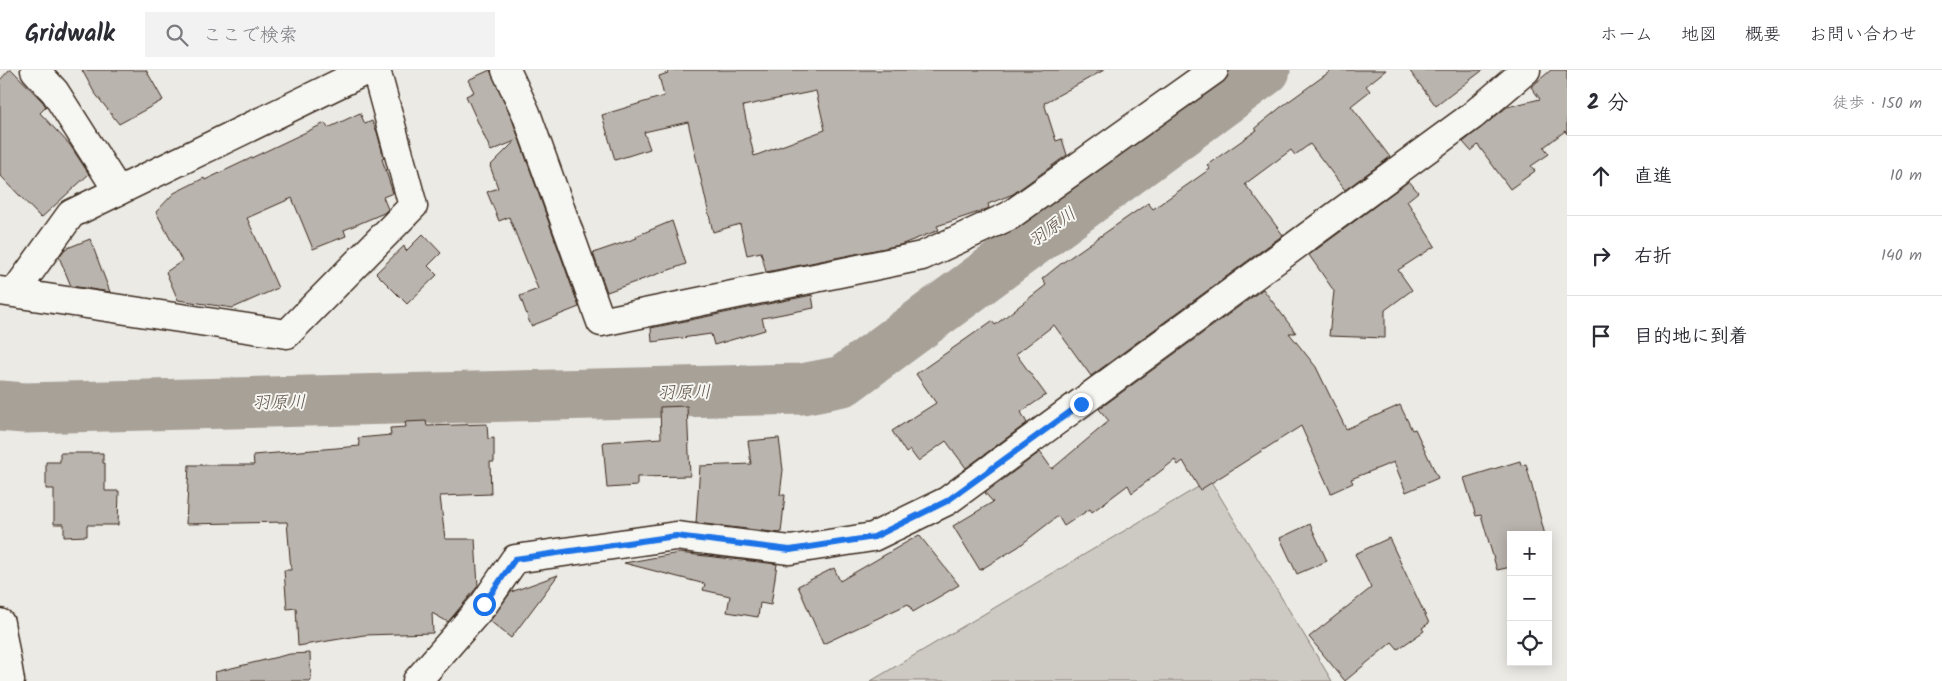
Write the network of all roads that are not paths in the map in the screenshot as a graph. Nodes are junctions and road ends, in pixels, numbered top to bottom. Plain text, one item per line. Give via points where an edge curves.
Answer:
1 (35, 70) edge
2 (367, 70) edge
3 (376, 70) edge
4 (506, 70) edge
5 (1214, 70) edge
6 (1526, 70) edge
7 (118, 191) junction
8 (7, 292) edge
9 (0, 623) edge
10 (2, 657) edge
11 (10, 681) edge
12 (417, 681) edge

1 - 7 street via 55,92
2 - 7 street
3 - 8 street via 413,206 287,334
4 - 5 street via 526,113 601,322 922,256 1009,216
6 - 12 street via 1464,122 947,501 874,537 790,550 676,536 515,559 484,604
7 - 8 street via 71,214
9 - 10 street
10 - 11 street

